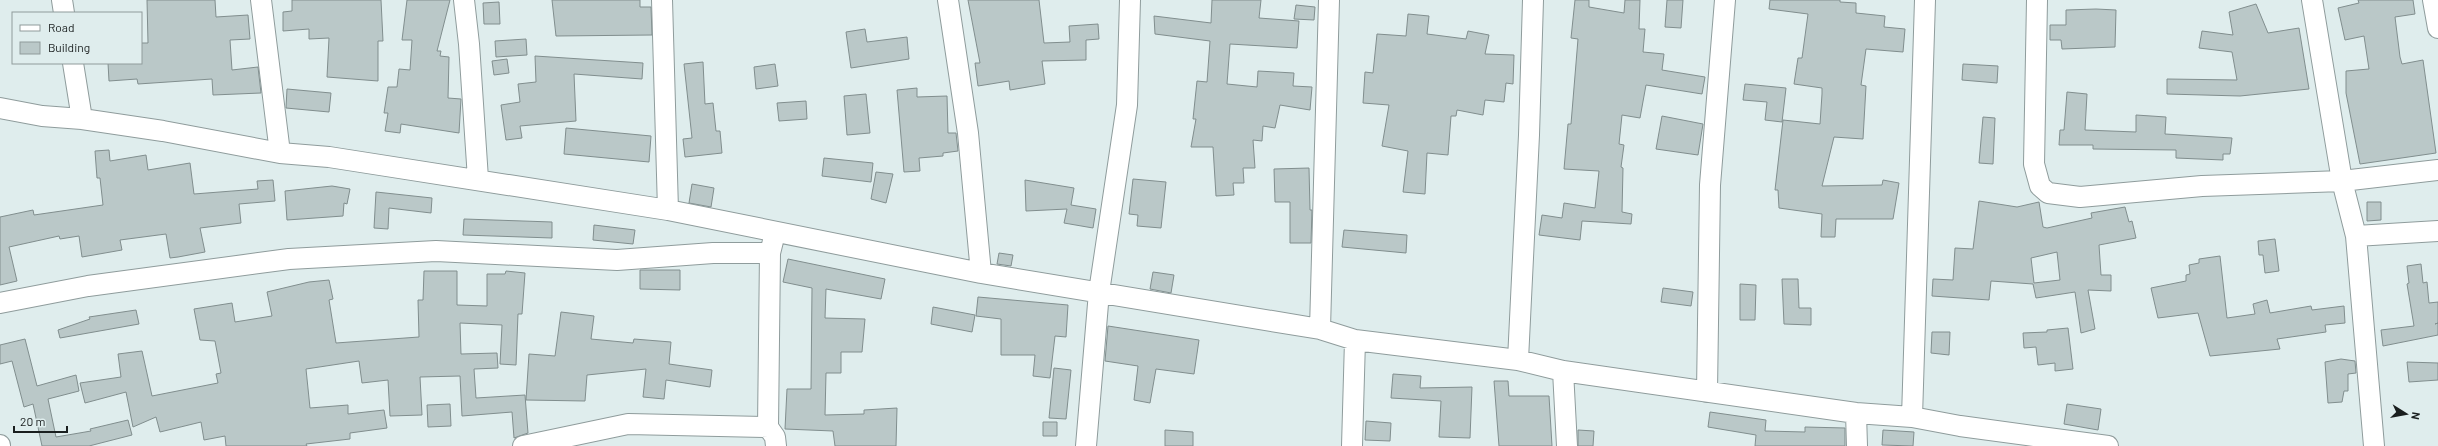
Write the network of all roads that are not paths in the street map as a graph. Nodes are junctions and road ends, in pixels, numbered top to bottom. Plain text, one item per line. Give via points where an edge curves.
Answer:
1 (62, 0) edge
2 (261, 0) edge
3 (464, 0) edge
4 (662, 0) edge
5 (948, 0) edge
6 (1130, 0) edge
7 (1329, 0) edge
8 (1533, 0) edge
9 (1725, 0) edge
10 (1925, 0) edge
11 (2037, 0) edge
12 (2312, 0) edge
13 (2433, 0) edge
14 (64, 12) edge
15 (2438, 28) edge
16 (73, 64) edge
17 (0, 108) edge
18 (82, 119) junction
19 (280, 153) junction
20 (2438, 170) edge
21 (478, 179) junction
22 (2342, 182) junction
23 (668, 210) junction
24 (775, 231) junction
25 (2438, 231) edge
26 (2356, 236) junction
27 (770, 253) junction
28 (981, 273) junction
29 (1099, 292) junction
30 (0, 303) edge
31 (1320, 329) junction
32 (1355, 340) junction
33 (1518, 360) junction
34 (1563, 371) junction
35 (1708, 392) junction
36 (1856, 412) junction
37 (1912, 417) junction
38 (768, 427) junction
39 (523, 446) edge
40 (776, 446) edge
41 (1086, 446) edge
42 (1352, 446) edge
43 (1566, 446) edge
44 (1857, 446) edge
45 (2108, 446) edge
46 (2374, 446) edge

1 - 14 street
2 - 19 street
3 - 21 street
4 - 23 street
5 - 28 street via 968,133
6 - 29 street via 1127,105
7 - 31 street
8 - 33 street
9 - 35 street via 1710,185
10 - 37 street
11 - 22 street via 2034,164 2040,186 2048,193 2080,197 2202,186
12 - 22 street
13 - 15 street
16 - 18 street
17 - 18 street via 42,116
18 - 19 street
19 - 21 street via 329,157
20 - 22 street
21 - 23 street
22 - 26 street
23 - 24 street
24 - 27 street
24 - 28 street
25 - 26 street
26 - 46 street
27 - 30 street via 713,253 617,260 436,251 289,259 88,286
27 - 38 street
28 - 29 street
29 - 31 street
29 - 41 street
31 - 32 street
32 - 33 street
32 - 42 street
33 - 34 street
34 - 35 street
34 - 43 street
35 - 36 street
36 - 37 street
36 - 44 street
37 - 45 street
38 - 39 street via 628,424
38 - 40 street via 775,437

